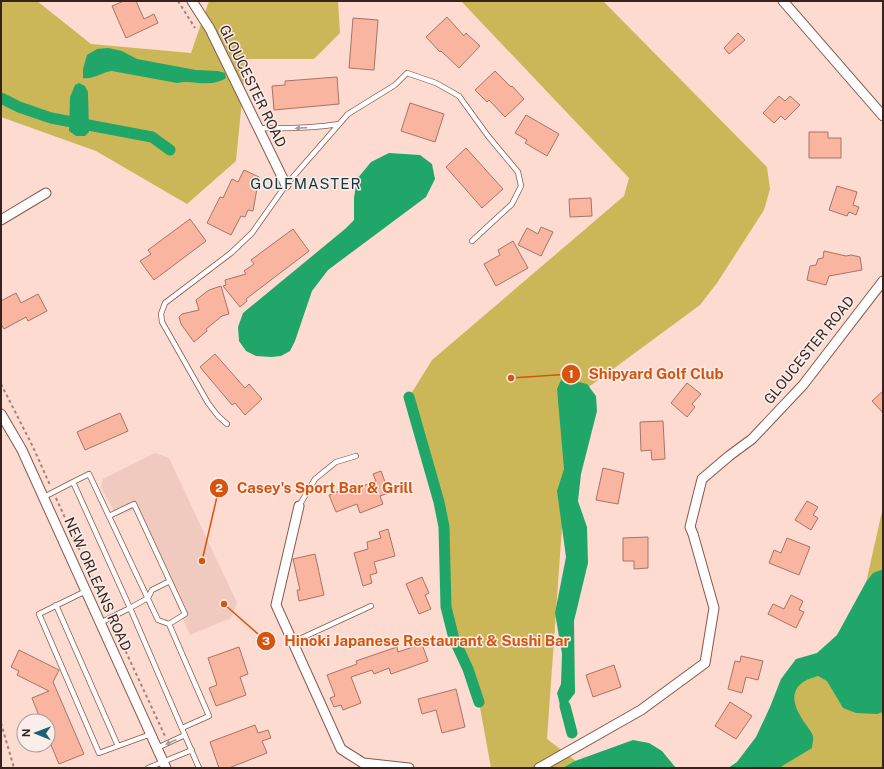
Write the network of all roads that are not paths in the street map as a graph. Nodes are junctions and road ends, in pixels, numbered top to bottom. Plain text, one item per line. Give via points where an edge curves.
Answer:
1 (192, 1) edge
2 (783, 1) edge
3 (883, 116) edge
4 (340, 124) junction
5 (258, 128) junction
6 (286, 185) junction
7 (46, 193) dead end
8 (1, 220) edge
9 (472, 241) dead end
10 (883, 281) edge
11 (2, 418) edge
12 (228, 424) dead end
13 (356, 456) dead end
14 (73, 482) junction
15 (44, 497) junction
16 (298, 506) joint
17 (109, 516) junction
18 (170, 581) junction
19 (86, 591) junction
20 (148, 598) junction
21 (56, 605) junction
22 (371, 606) dead end
23 (130, 608) junction
24 (100, 622) junction
25 (169, 624) junction
26 (293, 642) junction
27 (182, 728) junction
28 (151, 734) junction
29 (185, 735) junction
30 (118, 746) junction
31 (157, 748) junction
32 (192, 750) junction
33 (165, 765) edge
34 (148, 768) edge
35 (199, 768) edge
36 (409, 768) edge
37 (539, 768) edge

1 - 5 street, GLOUCESTER ROAD via 210,30
2 - 3 street
4 -> 5 lane via 288,129
4 - 6 lane
4 - 9 lane via 348,114 395,85 407,73 436,83 459,96 518,172 522,186 512,204
5 - 6 street, GLOUCESTER ROAD
6 - 12 lane via 252,233 231,253 165,303 161,314 162,322 208,403
7 - 8 street
10 - 37 street, GLOUCESTER ROAD via 803,385 752,439 702,479 690,527 714,608 705,663 641,710
11 - 15 street, NEW ORLEANS ROAD via 22,450
13 - 16 lane via 336,462 315,479
14 - 15 lane
14 - 17 lane via 89,474
14 - 23 lane
15 - 19 street, NEW ORLEANS ROAD
16 - 26 street via 276,605
17 - 18 lane via 134,504
17 - 20 lane
18 - 20 lane via 152,590
18 - 25 lane via 185,614
19 - 21 lane
19 - 24 street, NEW ORLEANS ROAD
20 - 23 lane
20 - 25 lane via 158,620
21 - 30 lane
21 - 30 lane via 39,614 99,753
22 - 26 lane
23 - 24 lane
23 - 27 lane
24 - 28 street, NEW ORLEANS ROAD
25 - 27 lane via 208,716
26 - 36 street via 341,749 363,763
27 - 29 lane
28 - 30 lane
28 - 31 street, NEW ORLEANS ROAD
29 -> 31 lane
29 - 32 lane
31 - 33 street, NEW ORLEANS ROAD
32 - 33 lane
32 - 35 lane
33 - 34 lane

